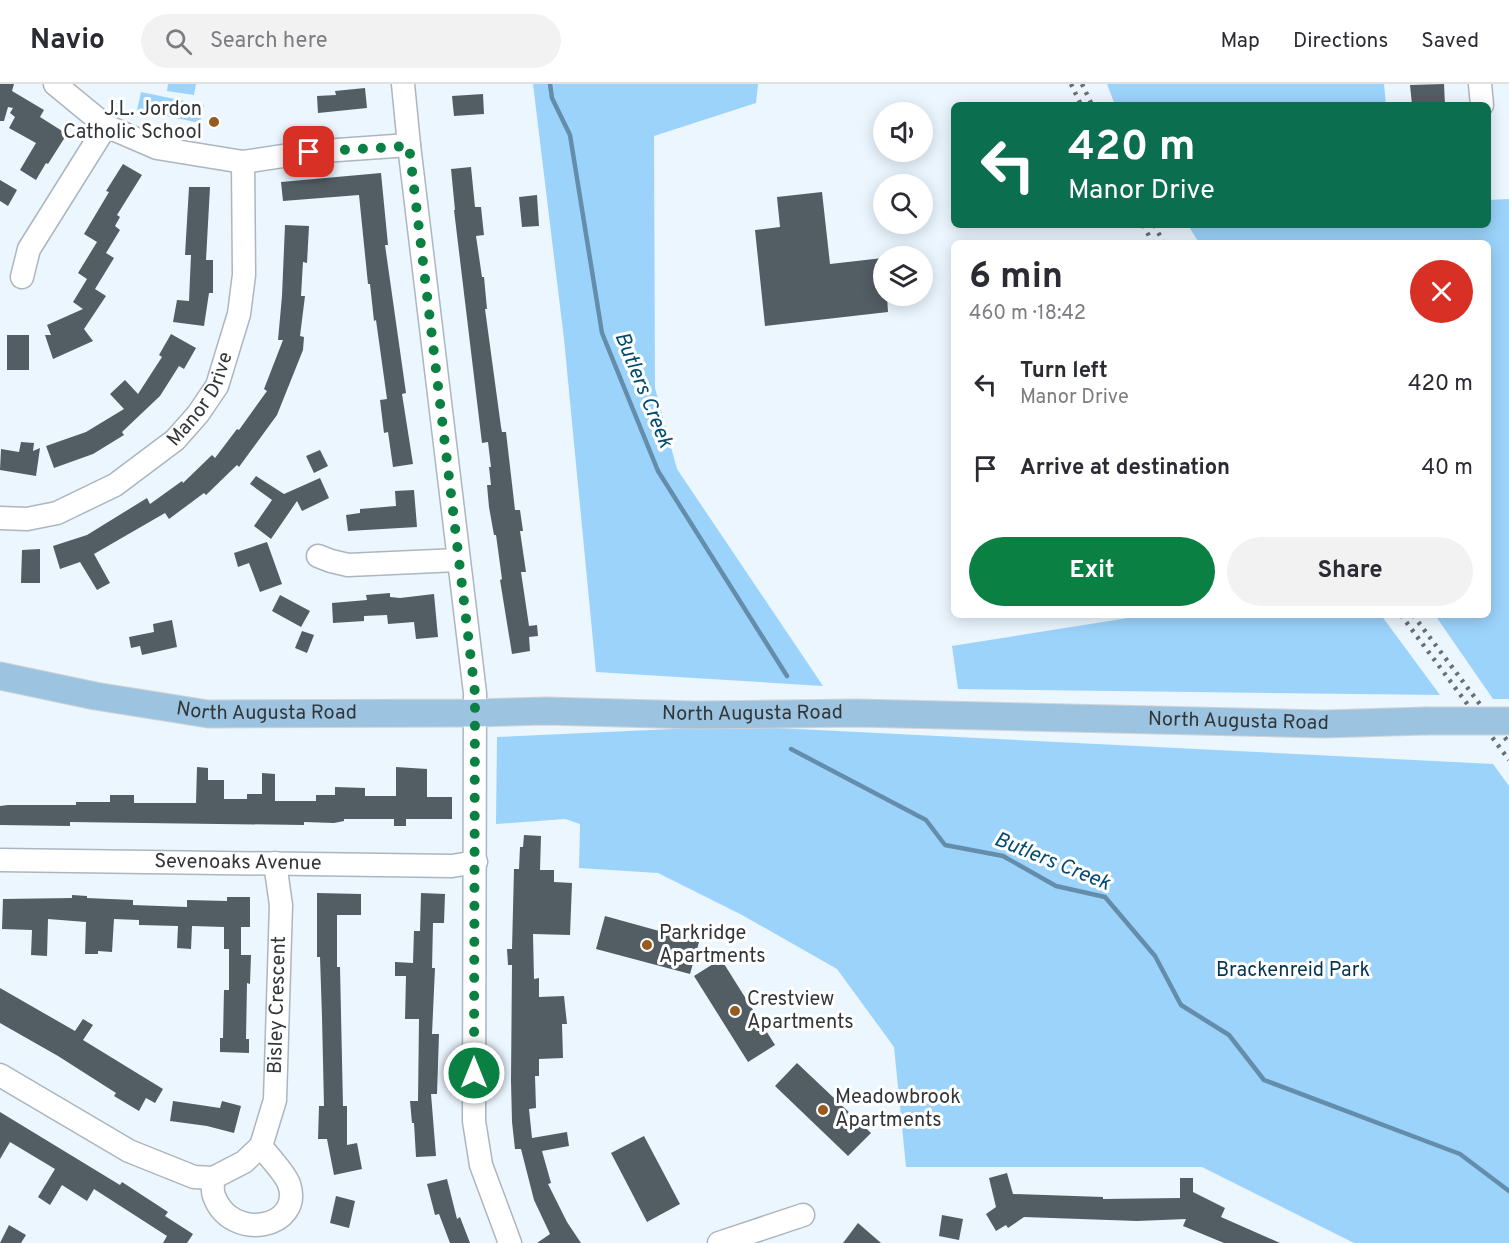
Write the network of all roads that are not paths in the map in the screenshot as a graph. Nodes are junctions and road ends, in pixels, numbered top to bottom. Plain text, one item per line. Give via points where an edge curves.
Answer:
1 (55, 84) edge
2 (403, 84) edge
3 (1480, 84) edge
4 (1482, 102) edge
5 (106, 126) junction
6 (409, 146) junction
7 (243, 162) junction
8 (22, 277) dead end
9 (0, 518) edge
10 (318, 556) dead end
11 (458, 560) junction
12 (0, 676) edge
13 (476, 713) junction
14 (1509, 721) edge
15 (0, 860) edge
16 (476, 861) junction
17 (275, 862) junction
18 (0, 1075) edge
19 (261, 1146) junction
20 (213, 1178) junction
21 (803, 1215) dead end
22 (510, 1243) edge
23 (719, 1243) edge

1 - 5 street
2 - 6 street
3 - 4 street
5 - 7 street via 157,148
5 - 8 street via 29,249
6 - 7 street via 309,152
6 - 11 street
7 - 9 street, Manor Drive via 244,275 239,314 217,386 205,405 175,440 115,485 57,513 27,519
10 - 11 street via 348,565
11 - 13 street
12 - 13 main road, North Augusta Road via 208,714
13 - 14 main road, North Augusta Road, bridge via 857,713 1324,724
13 - 16 street
15 - 17 street, Sevenoaks Avenue
16 - 17 street, Sevenoaks Avenue via 452,866
16 - 22 street via 474,1120 482,1165
17 - 19 street, Bisley Crescent via 281,905 275,1100
18 - 20 street via 129,1151 194,1177
19 - 20 street via 244,1162
19 - 20 street via 289,1183 290,1202 279,1221 260,1231 240,1230 223,1215 214,1196
21 - 23 street

